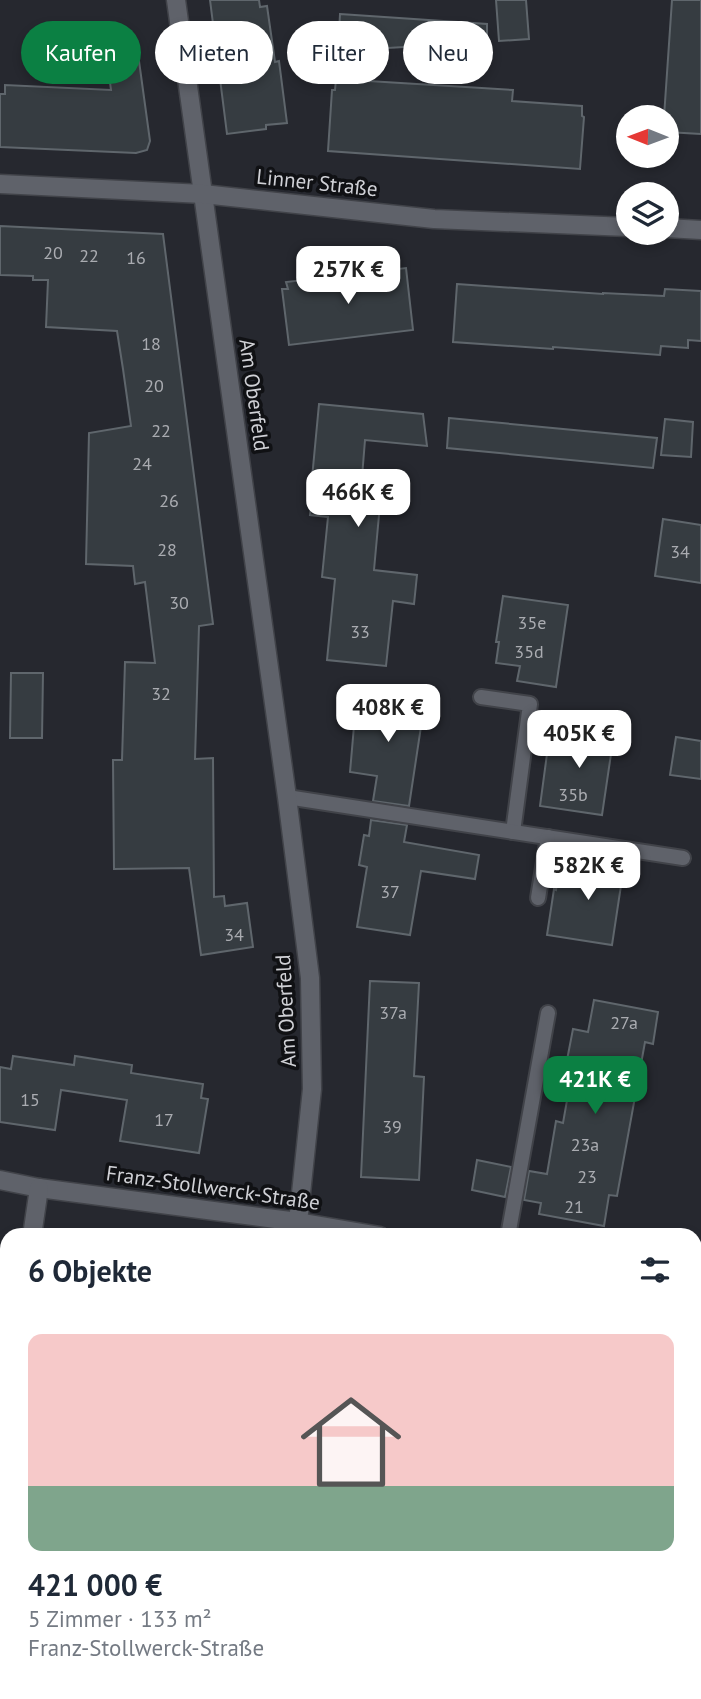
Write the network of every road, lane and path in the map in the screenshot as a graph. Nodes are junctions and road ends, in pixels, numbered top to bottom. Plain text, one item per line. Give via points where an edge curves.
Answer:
1 (176, 0) edge
2 (0, 184) edge
3 (203, 194) junction
4 (616, 227) edge
5 (679, 229) edge
6 (701, 230) edge
7 (481, 697) dead end
8 (287, 797) junction
9 (513, 832) junction
10 (548, 837) junction
11 (683, 858) dead end
12 (538, 898) dead end
13 (548, 1013) dead end
14 (0, 1180) edge
15 (39, 1188) junction
16 (298, 1222) junction
17 (33, 1228) edge
18 (333, 1228) edge
19 (509, 1228) edge

1 - 3 street, Am Oberfeld
2 - 3 street, Linner Straße
3 - 4 street, Linner Straße via 434,219
3 - 8 street, Am Oberfeld
5 - 6 street
7 - 9 lane via 530,704
8 - 9 lane
8 - 16 street, Am Oberfeld via 310,978 312,1089
9 - 10 lane
10 - 11 lane
10 - 12 lane
13 - 19 lane
14 - 15 street, Franz-Stollwerck-Straße
15 - 16 street, Franz-Stollwerck-Straße
15 - 17 street
16 - 18 street, Franz-Stollwerck-Straße

